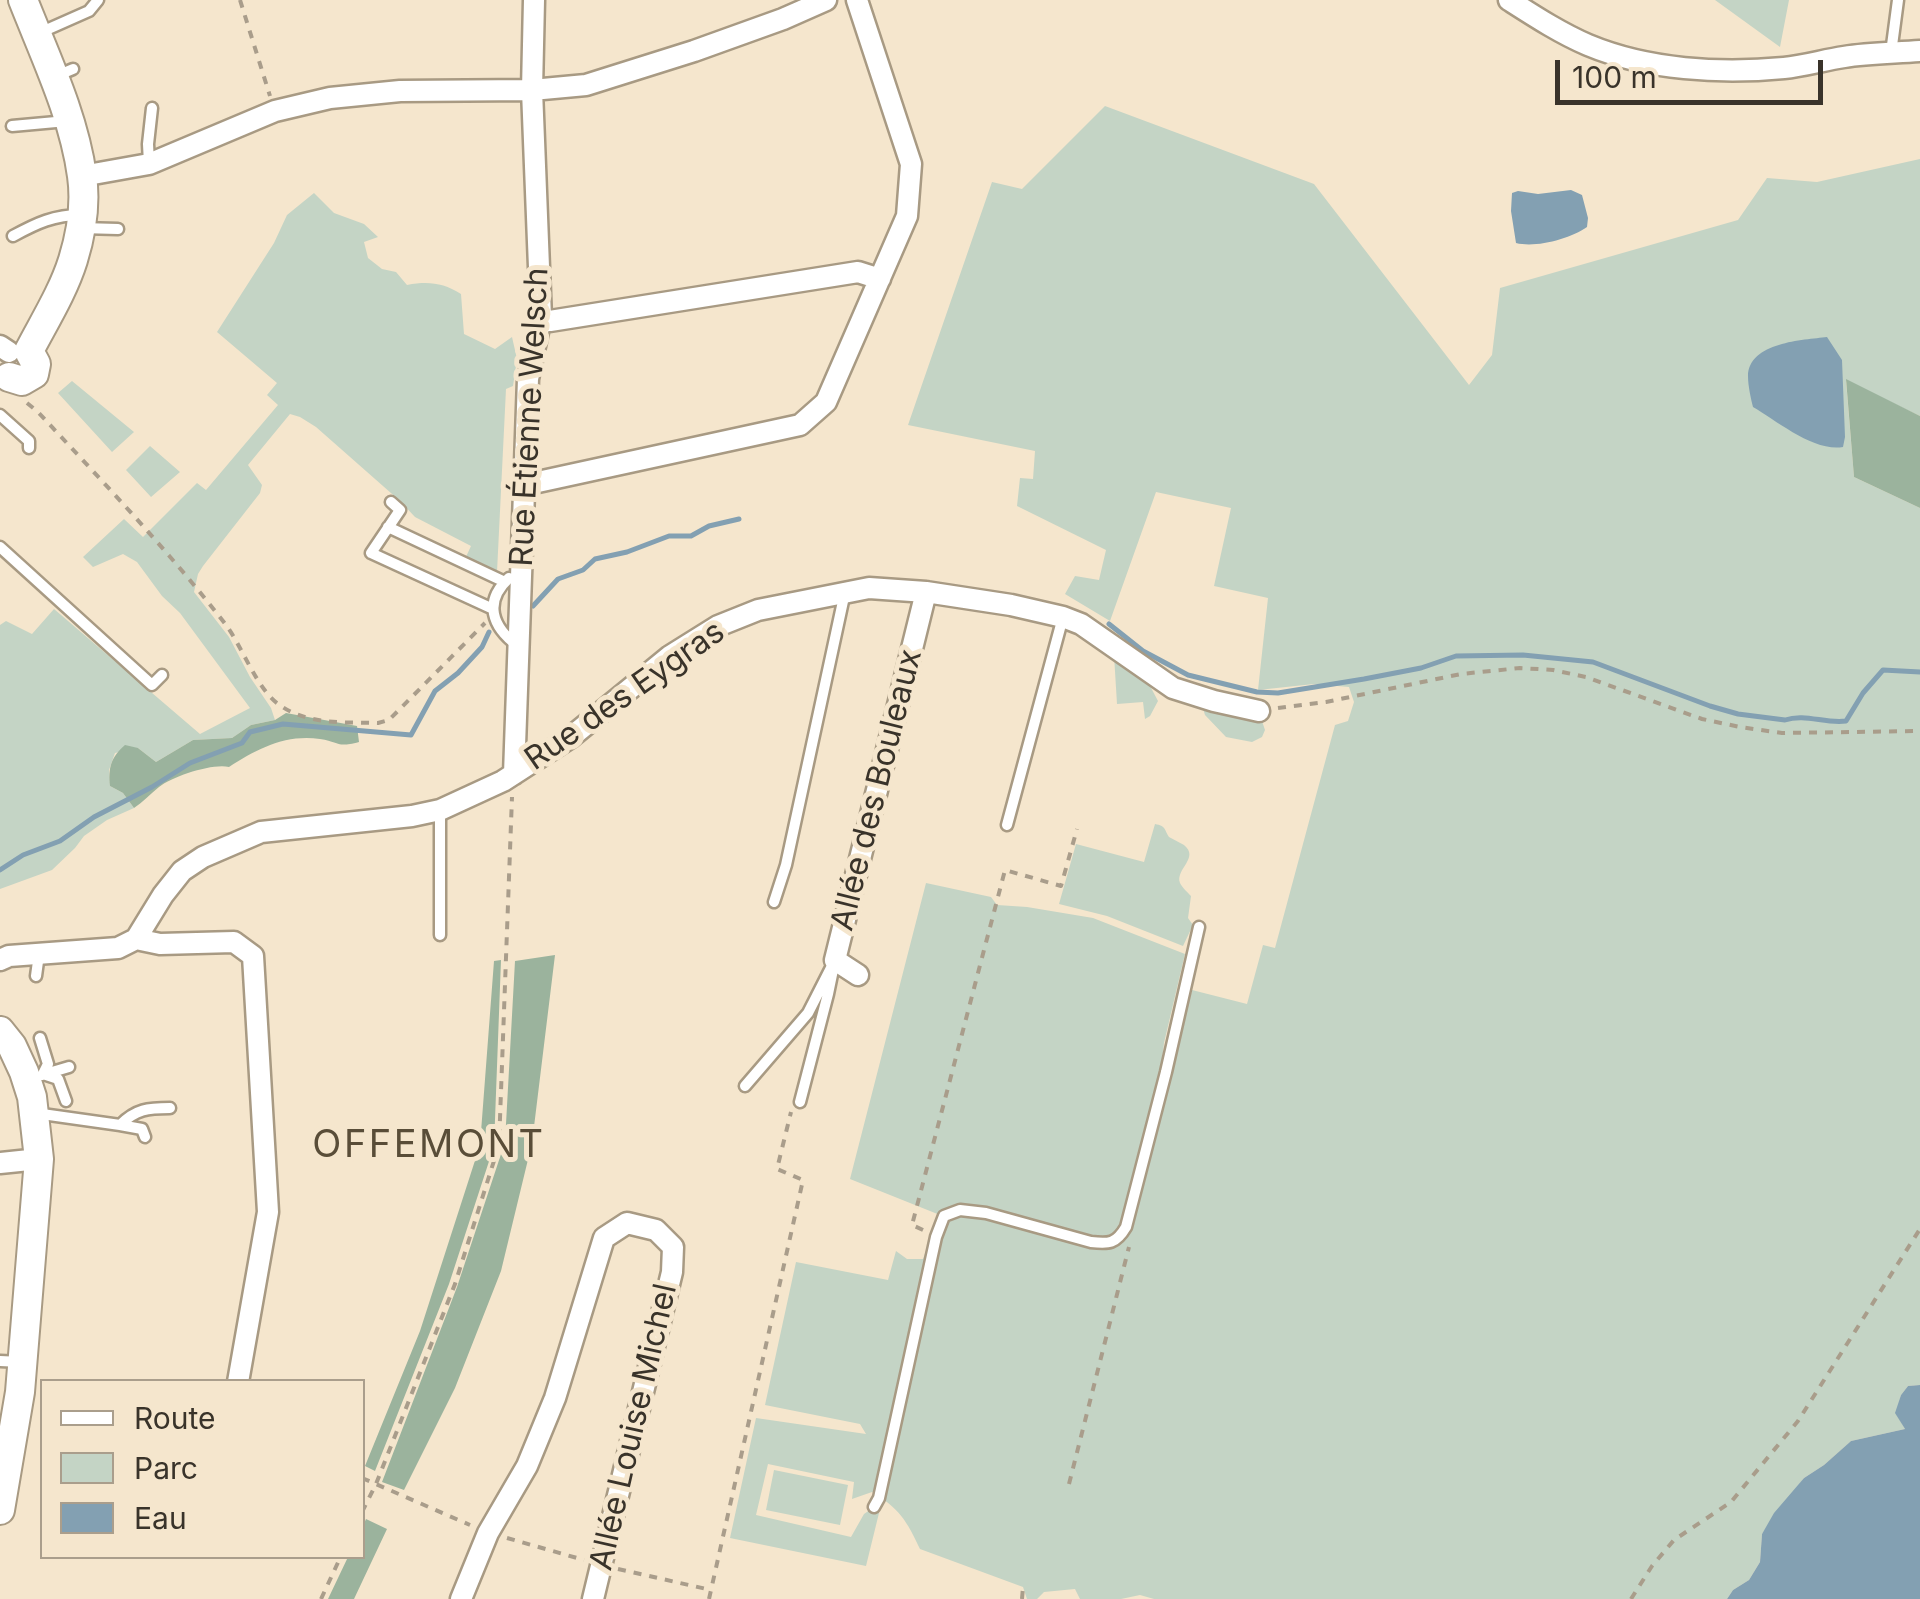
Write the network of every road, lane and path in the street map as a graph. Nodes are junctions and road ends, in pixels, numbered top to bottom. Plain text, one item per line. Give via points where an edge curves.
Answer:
1 (23, 0) edge
2 (98, 0) edge
3 (240, 0) edge
4 (534, 0) edge
5 (826, 0) edge
6 (858, 0) edge
7 (1508, 0) edge
8 (1898, 0) edge
9 (780, 9) edge
10 (36, 34) junction
11 (1920, 51) edge
12 (1891, 53) junction
13 (532, 90) junction
14 (152, 108) dead end
15 (274, 111) junction
16 (68, 121) junction
17 (12, 126) dead end
18 (149, 164) junction
19 (82, 176) junction
20 (80, 227) junction
21 (118, 229) dead end
22 (14, 236) dead end
23 (880, 279) junction
24 (541, 318) junction
25 (12, 369) edge
26 (0, 415) edge
27 (29, 448) dead end
28 (524, 485) junction
29 (391, 502) dead end
30 (388, 527) junction
31 (0, 548) edge
32 (513, 575) junction
33 (845, 592) junction
34 (926, 592) junction
35 (493, 610) junction
36 (1063, 617) junction
37 (519, 647) junction
38 (162, 675) dead end
39 (1259, 711) joint
40 (1920, 732) edge
41 (514, 774) junction
42 (440, 810) junction
43 (1007, 825) dead end
44 (1078, 829) dead end
45 (774, 902) dead end
46 (1199, 927) dead end
47 (440, 935) dead end
48 (136, 939) junction
49 (0, 960) edge
50 (834, 960) junction
51 (858, 976) dead end
52 (0, 1031) edge
53 (40, 1038) dead end
54 (69, 1067) dead end
55 (35, 1077) junction
56 (745, 1086) dead end
57 (66, 1101) dead end
58 (800, 1102) dead end
59 (170, 1108) dead end
60 (34, 1113) junction
61 (120, 1125) junction
62 (145, 1137) dead end
63 (39, 1159) junction
64 (0, 1163) edge
65 (803, 1180) dead end
66 (1919, 1232) edge
67 (936, 1237) junction
68 (11, 1362) edge
69 (239, 1379) edge
70 (22, 1398) edge
71 (365, 1479) edge
72 (376, 1484) junction
73 (365, 1506) edge
74 (874, 1506) dead end
75 (0, 1510) edge
76 (488, 1533) junction
77 (340, 1559) edge
78 (602, 1565) junction
79 (1023, 1587) dead end
80 (711, 1590) junction
81 (320, 1599) edge
82 (461, 1599) edge
83 (593, 1599) edge
84 (709, 1599) edge
85 (1022, 1599) edge
86 (1630, 1599) edge

1 - 10 street
2 - 10 lane via 89,11
3 - 15 path
4 - 13 street, Rue Étienne Welsch
5 - 9 street
6 - 23 street via 911,164 907,216
7 - 12 street via 1587,44 1671,66 1785,68
8 - 12 lane
9 - 13 street via 694,51 586,85
10 - 16 street via 63,73
11 - 12 street
13 - 15 street via 400,91
13 - 24 street, Rue Étienne Welsch
14 - 18 lane
15 - 18 street
16 - 17 lane
16 - 19 street
18 - 19 street
19 - 20 street
20 - 21 lane
20 - 22 lane via 59,215
20 - 25 street via 66,278
23 - 24 street via 858,272
23 - 28 street via 826,402 800,425
24 - 28 street, Rue Étienne Welsch via 528,379
25 - 35 path via 38,412 228,628 267,695 282,708 311,720 388,720
26 - 27 lane
28 - 32 street, Rue Étienne Welsch
29 - 30 lane via 400,510
30 - 32 lane
30 - 35 lane via 372,553
31 - 38 lane via 76,608 152,685
32 - 35 lane
32 - 37 street, Rue Étienne Welsch
33 - 34 street, Rue des Eygras
33 - 41 street, Rue des Eygras via 758,610 718,626
33 - 45 lane
34 - 36 street, Rue des Eygras
34 - 50 street, Allée des Bouleaux
35 - 37 lane via 503,635
36 - 39 street, Rue des Eygras via 1173,688
36 - 43 lane
37 - 41 street, Rue Étienne Welsch
39 - 40 path via 1520,668 1586,677 1740,728
41 - 42 street, Rue des Eygras
41 - 72 path via 498,1145 454,1284
42 - 47 lane
42 - 48 street, Rue des Eygras via 246,838 182,871
44 - 67 path via 1061,886 1005,870 912,1225
46 - 67 lane via 1120,1238 1091,1242 960,1210 944,1216
48 - 49 street via 38,965 9,956
48 - 69 street via 234,942 253,956 268,1212
50 - 51 street, Allée des Bouleaux
50 - 56 lane via 808,1014
50 - 58 lane
52 - 55 street
53 - 55 lane via 48,1064
54 - 55 lane
55 - 57 lane via 58,1079
55 - 60 street
59 - 61 lane via 144,1108
60 - 61 lane
60 - 63 street
61 - 62 lane via 142,1129
63 - 64 street
63 - 68 street
65 - 80 path
66 - 86 path via 1798,1422 1731,1502 1674,1540
67 - 74 lane
68 - 70 street
70 - 75 street
71 - 72 path
72 - 73 path
72 - 76 path
76 - 78 path
76 - 78 street, Allée Louise Michel via 527,1466 555,1398 604,1238 627,1223 656,1230 673,1248 672,1272
76 - 82 street, Allée Louise Michel
77 - 81 path
78 - 80 path
78 - 83 street, Allée Louise Michel
79 - 85 path
80 - 84 path

